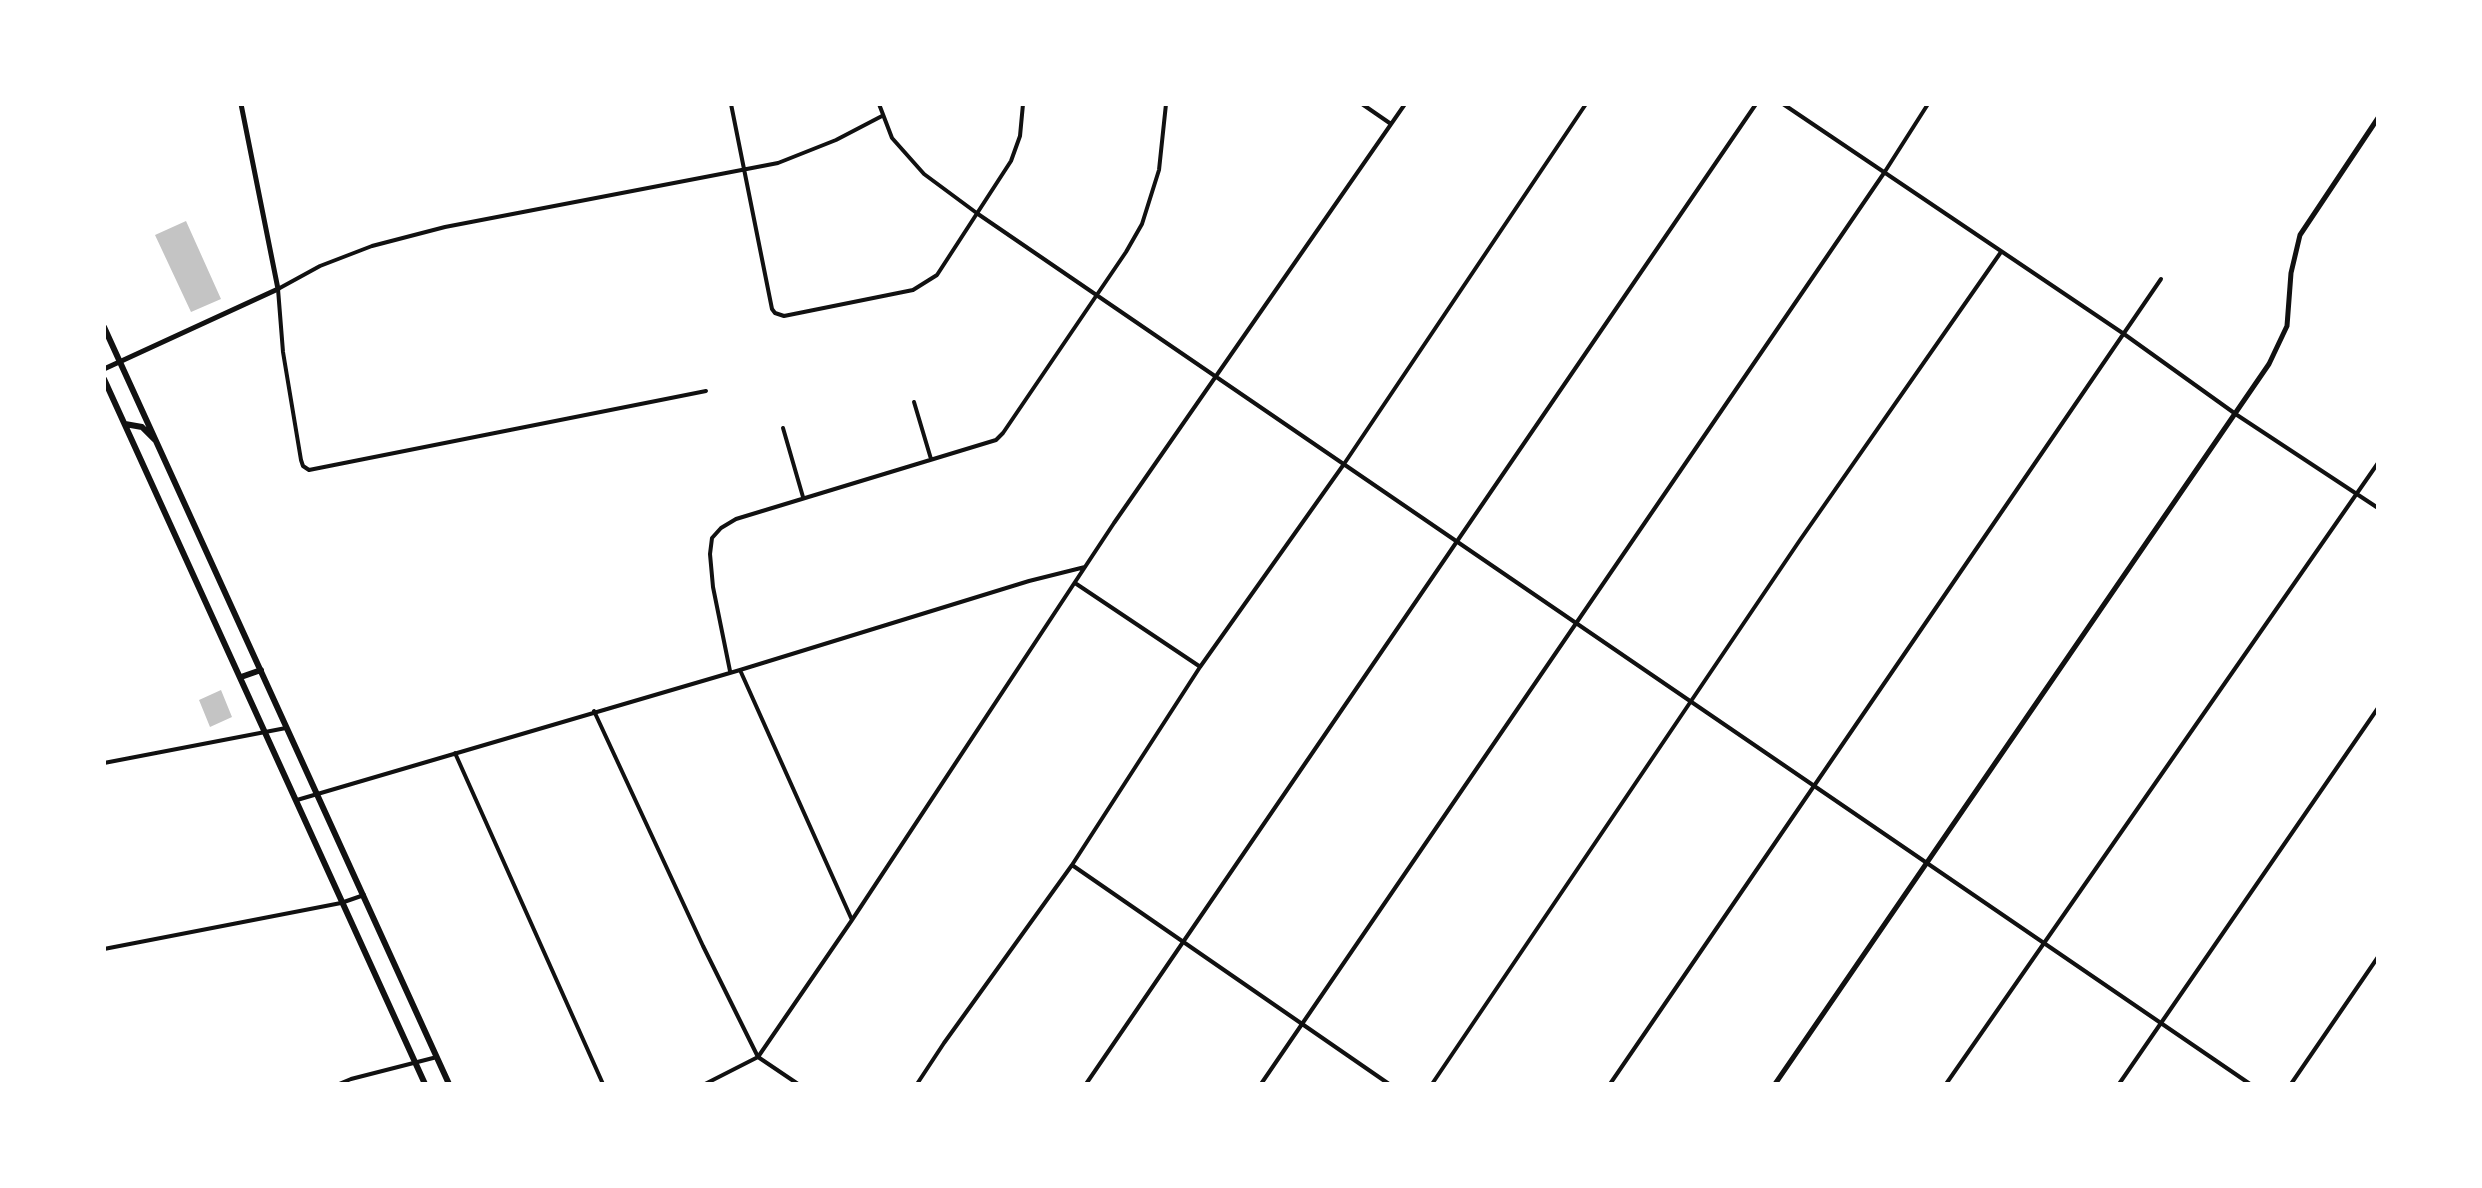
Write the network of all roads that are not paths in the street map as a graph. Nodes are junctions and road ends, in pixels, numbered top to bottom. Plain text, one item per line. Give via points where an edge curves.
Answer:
1 (241, 104) edge
2 (731, 104) edge
3 (879, 104) edge
4 (1023, 104) edge
5 (1166, 104) edge
6 (1362, 104) edge
7 (1405, 104) edge
8 (1586, 104) edge
9 (1756, 104) edge
10 (1783, 104) edge
11 (1928, 104) edge
12 (882, 116) junction
13 (2378, 118) edge
14 (1391, 124) junction
15 (743, 169) junction
16 (1884, 173) junction
17 (978, 214) junction
18 (2001, 252) junction
19 (2161, 279) dead end
20 (278, 289) junction
21 (1098, 295) junction
22 (104, 327) edge
23 (2124, 334) junction
24 (120, 361) junction
25 (104, 369) edge
26 (1216, 376) junction
27 (104, 379) edge
28 (706, 391) dead end
29 (914, 402) dead end
30 (2237, 415) junction
31 (125, 424) junction
32 (783, 428) dead end
33 (157, 442) junction
34 (931, 459) junction
35 (2378, 463) edge
36 (1344, 464) junction
37 (2358, 493) junction
38 (803, 497) junction
39 (2378, 508) edge
40 (1458, 542) junction
41 (1088, 566) junction
42 (1075, 583) junction
43 (1576, 623) junction
44 (1200, 667) junction
45 (261, 670) junction
46 (740, 670) junction
47 (730, 672) junction
48 (241, 677) junction
49 (1693, 702) junction
50 (2378, 708) edge
51 (594, 711) junction
52 (289, 728) junction
53 (266, 732) junction
54 (455, 753) junction
55 (104, 763) edge
56 (1816, 786) junction
57 (318, 793) junction
58 (297, 800) junction
59 (1926, 862) junction
60 (1072, 865) junction
61 (364, 895) junction
62 (341, 903) junction
63 (852, 920) junction
64 (2043, 943) junction
65 (1183, 944) junction
66 (104, 949) edge
67 (2378, 957) edge
68 (2161, 1023) junction
69 (1302, 1025) junction
70 (437, 1057) junction
71 (758, 1057) junction
72 (414, 1062) junction
73 (339, 1084) edge
74 (425, 1084) edge
75 (449, 1084) edge
76 (603, 1084) edge
77 (705, 1084) edge
78 (798, 1084) edge
79 (917, 1084) edge
80 (1086, 1084) edge
81 (1261, 1084) edge
82 (1389, 1084) edge
83 (1432, 1084) edge
84 (1610, 1084) edge
85 (1775, 1084) edge
86 (1946, 1084) edge
87 (2119, 1084) edge
88 (2250, 1084) edge
89 (2291, 1084) edge

1 - 20 street
2 - 15 street
3 - 12 street
4 - 17 street via 1011,161
5 - 21 street via 1159,170 1142,224
6 - 14 street
7 - 14 street
8 - 36 street
9 - 40 street
10 - 16 street
11 - 16 street
12 - 15 street via 778,163
12 - 17 street via 892,138 924,174
13 - 30 street via 2300,235 2283,339
14 - 26 street
15 - 17 street via 772,309 784,316 921,286 937,275
15 - 20 street via 427,232 363,249
16 - 18 street
16 - 43 street
17 - 21 street
18 - 23 street
18 - 49 street
19 - 23 street
20 - 24 street
20 - 28 street via 298,441 303,466 309,470
21 - 26 street
21 - 34 street via 996,440
22 - 24 main road
23 - 30 street
23 - 56 street
24 - 25 street
24 - 33 main road
26 - 36 street
26 - 41 street
27 - 31 main road
29 - 34 street
30 - 37 street
30 - 59 street
31 - 33 main road via 142,427
31 - 48 main road
32 - 38 street
33 - 45 main road
34 - 38 street
35 - 37 street
36 - 40 street
36 - 44 street
37 - 39 street
37 - 64 street
38 - 47 street via 736,519 712,538 718,617
40 - 43 street
40 - 65 street
41 - 42 street
41 - 46 street
42 - 44 street
42 - 63 street
43 - 49 street
43 - 69 street
44 - 60 street
45 - 48 main road
45 - 52 main road
46 - 47 street
46 - 63 street
47 - 51 street
48 - 53 main road
49 - 56 street
49 - 83 street
50 - 68 street
51 - 54 street
51 - 71 street
52 - 53 street
52 - 57 main road
53 - 55 street
53 - 58 main road
54 - 57 street
54 - 76 street
56 - 59 street
56 - 84 street
57 - 58 street
57 - 61 main road
58 - 62 main road
59 - 64 street
59 - 85 street
60 - 65 street
60 - 79 street
61 - 62 street
61 - 70 main road
62 - 66 street
62 - 72 main road
63 - 71 street
64 - 68 street
64 - 86 street
65 - 69 street
65 - 80 street
67 - 89 street
68 - 87 street
68 - 88 street
69 - 81 street
69 - 82 street
70 - 72 street
70 - 75 main road
71 - 77 street
71 - 78 street
72 - 73 street
72 - 74 main road

